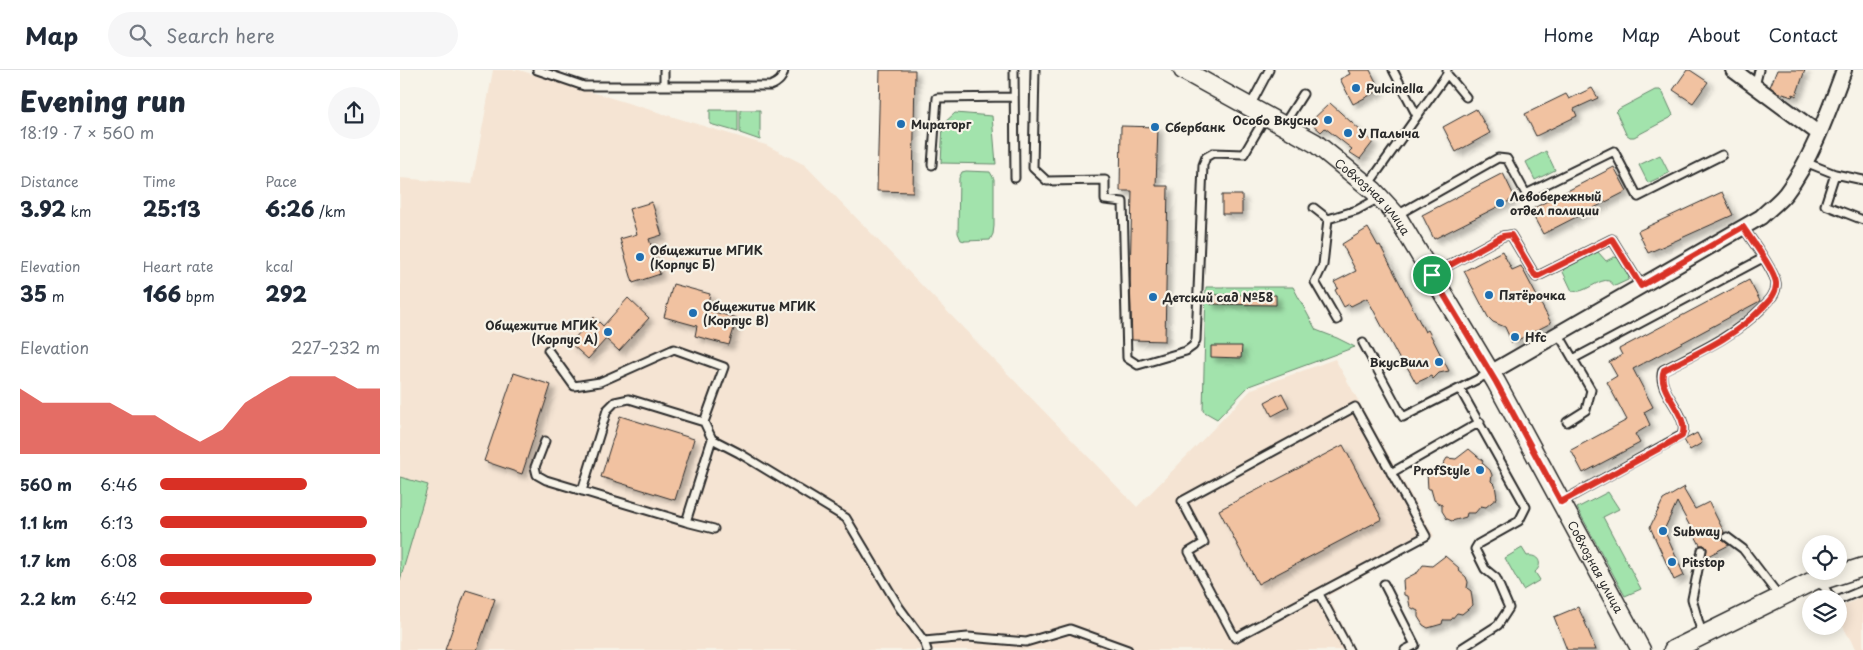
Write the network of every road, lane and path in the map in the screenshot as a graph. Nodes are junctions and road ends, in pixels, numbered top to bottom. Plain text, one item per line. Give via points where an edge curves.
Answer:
1 (537, 70) edge
2 (664, 70) edge
3 (784, 70) edge
4 (1014, 70) edge
5 (1034, 70) edge
6 (1183, 70) edge
7 (1269, 70) edge
8 (1393, 70) edge
9 (1733, 70) edge
10 (1759, 70) edge
11 (1844, 70) edge
12 (1447, 72) edge
13 (664, 86) junction
14 (1755, 86) junction
15 (1303, 94) dead end
16 (1014, 97) junction
17 (1466, 97) dead end
18 (1250, 106) junction
19 (1267, 115) junction
20 (1417, 116) junction
21 (1284, 125) junction
22 (1818, 133) junction
23 (1722, 155) dead end
24 (1805, 162) junction
25 (932, 166) dead end
26 (1835, 174) junction
27 (1015, 178) dead end
28 (1863, 180) edge
29 (1368, 185) junction
30 (1381, 197) junction
31 (1314, 208) dead end
32 (1396, 215) junction
33 (1328, 220) junction
34 (1863, 220) edge
35 (1743, 227) junction
36 (1763, 258) junction
37 (1432, 275) junction
38 (1641, 286) junction
39 (1336, 320) dead end
40 (1558, 333) junction
41 (1363, 343) dead end
42 (548, 350) dead end
43 (1573, 359) junction
44 (1490, 372) junction
45 (1460, 389) junction
46 (704, 422) junction
47 (1480, 422) junction
48 (1566, 422) dead end
49 (712, 439) junction
50 (546, 441) dead end
51 (1391, 473) junction
52 (582, 491) junction
53 (1561, 502) junction
54 (686, 522) junction
55 (714, 529) dead end
56 (1727, 537) dead end
57 (1702, 550) dead end
58 (1863, 555) edge
59 (1847, 564) edge
60 (1863, 567) edge
61 (1847, 572) edge
62 (1819, 580) edge
63 (1384, 584) dead end
64 (1863, 590) edge
65 (1319, 594) junction
66 (1847, 597) edge
67 (1781, 598) junction
68 (1702, 636) junction
69 (924, 641) junction
70 (927, 650) edge
71 (1128, 650) edge
72 (1349, 650) edge
73 (1405, 650) edge
74 (1463, 650) edge
75 (1641, 650) edge
76 (1673, 650) edge

1 - 13 lane via 584,86
2 - 13 lane
3 - 13 lane via 779,82 770,86
4 - 16 lane
5 - 19 lane via 1034,168 1047,181 1105,180 1105,200 1123,202 1127,358 1138,366 1193,346 1196,340 1203,165 1206,157 1213,153 1244,154
6 - 18 street, Совхозная улица
7 - 18 lane
8 - 20 lane
9 - 14 street
10 - 14 lane
11 - 22 street
12 - 17 lane
12 - 20 lane
14 - 22 street
15 - 21 lane
16 - 25 lane via 937,98
16 - 27 lane
18 - 19 street, Совхозная улица
19 - 21 street, Совхозная улица
20 - 29 lane
21 - 29 street, Совхозная улица via 1315,143
22 - 24 street
23 - 32 lane via 1638,197 1614,150 1526,194 1507,159 1498,158
24 - 26 lane
24 - 35 street via 1786,194
26 - 28 lane
26 - 34 lane via 1825,205
29 - 30 street, Совхозная улица
30 - 32 street, Совхозная улица
30 - 33 lane via 1358,210
31 - 33 lane
32 - 37 street, Совхозная улица
33 - 39 lane via 1323,266 1315,282
35 - 36 lane
35 - 38 street
36 - 43 lane
36 - 53 lane via 1775,277 1776,290 1770,301 1728,337 1664,370 1662,380 1684,426 1682,436
37 - 38 lane via 1503,236 1511,235 1536,277 1612,239
37 - 44 street, Совхозная улица
38 - 40 street
40 - 43 lane
40 - 44 street
41 - 45 lane via 1403,417
42 - 46 lane via 574,386 600,382 674,349 724,367
43 - 48 lane via 1591,390 1586,410
44 - 45 lane
44 - 53 street, Совхозная улица
45 - 47 lane
46 - 49 lane
46 - 52 lane via 629,399 615,402 607,410
47 - 51 lane
47 - 74 lane via 1526,507 1519,521 1478,544 1475,549 1485,569 1496,578 1509,608 1498,625
49 - 54 lane
49 - 69 lane via 846,518 899,607
50 - 52 lane via 535,467 537,475
51 - 65 lane via 1426,536
51 - 65 lane via 1355,407 1182,501 1204,543 1189,552 1235,638
52 - 54 lane
53 - 75 street, Совхозная улица
54 - 55 lane
56 - 67 lane via 1743,549
57 - 68 lane via 1692,599
58 - 59 street
60 - 61 street
62 - 67 street
63 - 73 lane via 1415,645
64 - 66 lane
65 - 72 lane
67 - 68 street
68 - 76 street
69 - 70 lane
69 - 71 lane via 968,637 1026,642 1070,629

